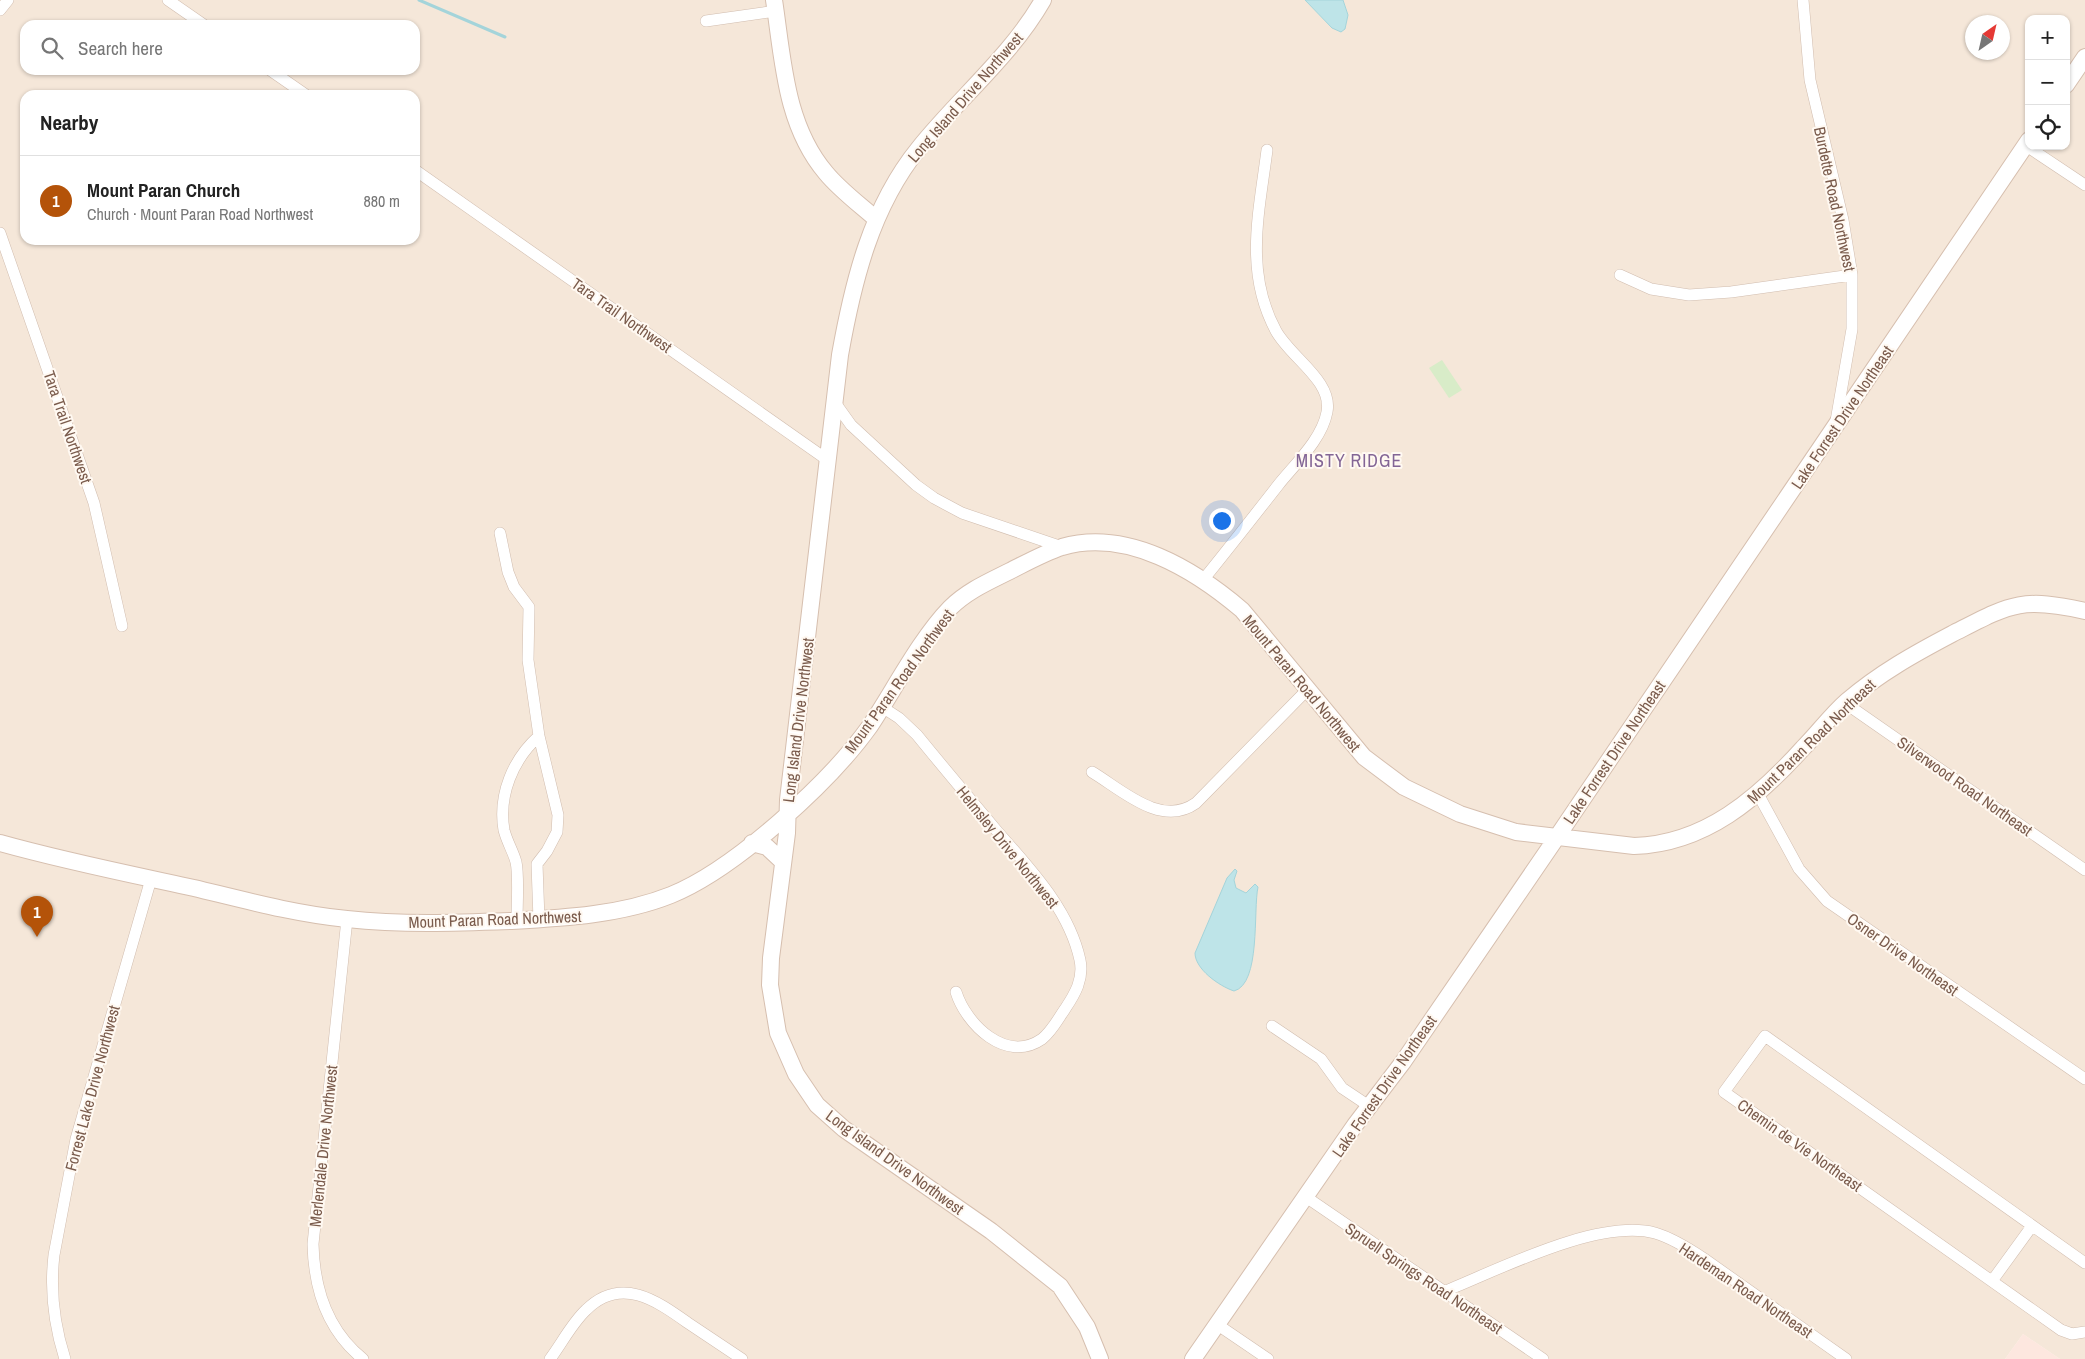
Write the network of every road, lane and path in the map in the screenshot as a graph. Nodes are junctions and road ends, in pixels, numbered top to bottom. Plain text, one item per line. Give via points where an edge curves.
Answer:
1 (8, 0) edge
2 (168, 0) edge
3 (1043, 0) edge
4 (1803, 0) edge
5 (775, 6) edge
6 (0, 10) edge
7 (197, 20) edge
8 (706, 21) dead end
9 (2085, 57) edge
10 (277, 75) edge
11 (2070, 79) edge
12 (299, 90) edge
13 (2025, 146) edge
14 (1267, 150) dead end
15 (2037, 150) edge
16 (420, 174) edge
17 (2085, 185) edge
18 (876, 219) junction
19 (0, 233) edge
20 (1620, 275) dead end
21 (1852, 275) junction
22 (836, 404) junction
23 (1834, 428) junction
24 (829, 461) junction
25 (500, 533) dead end
26 (1062, 547) junction
27 (1203, 580) junction
28 (2085, 611) edge
29 (122, 626) dead end
30 (1307, 690) junction
31 (1846, 703) junction
32 (882, 707) junction
33 (539, 736) junction
34 (1092, 772) dead end
35 (1758, 794) junction
36 (787, 814) junction
37 (1557, 837) junction
38 (0, 842) edge
39 (752, 843) junction
40 (784, 862) junction
41 (516, 863) junction
42 (537, 864) junction
43 (2085, 870) edge
44 (151, 879) junction
45 (348, 919) junction
46 (517, 920) junction
47 (539, 920) junction
48 (956, 992) dead end
49 (1272, 1026) dead end
50 (2085, 1079) edge
51 (1369, 1106) junction
52 (1306, 1197) junction
53 (2032, 1226) junction
54 (2085, 1263) edge
55 (1992, 1281) junction
56 (1443, 1292) junction
57 (1218, 1325) junction
58 (2085, 1332) edge
59 (65, 1359) edge
60 (363, 1359) edge
61 (550, 1359) edge
62 (742, 1359) edge
63 (1100, 1359) edge
64 (1193, 1359) edge
65 (1268, 1359) edge
66 (1543, 1359) edge
67 (1846, 1359) edge

1 - 6 street
2 - 7 street
3 - 18 street, Long Island Drive Northwest via 1018,36 917,150
4 - 21 street, Burdette Road Northwest via 1810,80 1843,220
5 - 8 street
5 - 18 street via 798,128 810,153 825,173
9 - 11 street
10 - 12 street
13 - 23 street, Lake Forrest Drive Northeast
14 - 27 street via 1255,251 1260,294 1278,336 1321,384 1327,411 1315,439
15 - 17 street
16 - 24 street, Tara Trail Northwest
18 - 22 street, Long Island Drive Northwest via 848,310
19 - 29 street, Tara Trail Northwest via 94,502
20 - 21 street via 1651,289 1689,295
21 - 23 street, Burdette Road Northwest via 1852,329
22 - 24 street, Long Island Drive Northwest
22 - 26 street via 851,425 934,498 962,513
23 - 37 street, Lake Forrest Drive Northeast
24 - 36 street, Long Island Drive Northwest
25 - 33 street via 508,572 514,587 529,607 528,660
26 - 27 street, Mount Paran Road Northwest via 1095,543 1130,547 1156,556
26 - 32 street, Mount Paran Road Northwest via 965,595 939,621
27 - 30 street, Mount Paran Road Northwest via 1242,610
28 - 31 street, Mount Paran Road Northeast via 2038,603 2002,609 1899,661
30 - 34 street via 1196,803 1182,811 1167,813 1153,809
30 - 37 street, Mount Paran Road Northwest via 1364,757 1404,787 1460,814 1516,832
31 - 35 street, Mount Paran Road Northeast
31 - 43 street, Silverwood Road Northeast
32 - 36 street, Mount Paran Road Northwest via 843,759
32 - 48 street, Helmsley Drive Northwest via 916,735 1044,886 1062,915 1080,958 1081,977 1074,995 1049,1032 1029,1045 1007,1045 982,1032 966,1015
33 - 41 street via 528,745 517,762 504,799 504,830
33 - 42 street via 558,816 557,832
35 - 37 street, Mount Paran Road Northeast via 1715,824 1666,842 1634,846
35 - 50 street, Osner Drive Northeast via 1799,869 1828,901
36 - 39 street, Mount Paran Road Northwest
36 - 40 street, Long Island Drive Northwest
37 - 51 street, Lake Forrest Drive Northeast via 1403,1062
38 - 44 street, Mount Paran Road Northwest
39 - 40 street via 767,847
39 - 47 street, Mount Paran Road Northwest via 709,875 672,895 638,906
40 - 63 street, Long Island Drive Northwest via 770,986 778,1033 786,1056 807,1092 817,1106 844,1128 991,1231 1060,1286 1086,1327
41 - 42 street
41 - 46 street
42 - 47 street
44 - 45 street, Mount Paran Road Northwest
44 - 59 street, Forrest Lake Drive Northwest via 76,1139 54,1255 53,1306
45 - 46 street, Mount Paran Road Northwest via 435,923
45 - 60 street, Merlendale Drive Northwest via 313,1266 317,1288 333,1324
46 - 47 street, Mount Paran Road Northwest
49 - 51 street via 1321,1059 1342,1088
51 - 52 street, Lake Forrest Drive Northeast
52 - 56 street, Spruell Springs Road Northeast
52 - 57 street, Lake Forrest Drive Northeast
53 - 54 street, Chemin de Vie Northeast
53 - 55 street
53 - 55 street, Chemin de Vie Northeast via 1765,1036 1724,1092
55 - 58 street, Chemin de Vie Northeast via 2061,1330 2072,1334
56 - 66 street, Spruell Springs Road Northeast
56 - 67 street, Hardeman Road Northeast via 1593,1234 1629,1229 1655,1233 1703,1258
57 - 64 street, Lake Forrest Drive Northeast
57 - 65 street
61 - 62 street via 587,1308 616,1294 634,1293 658,1303

